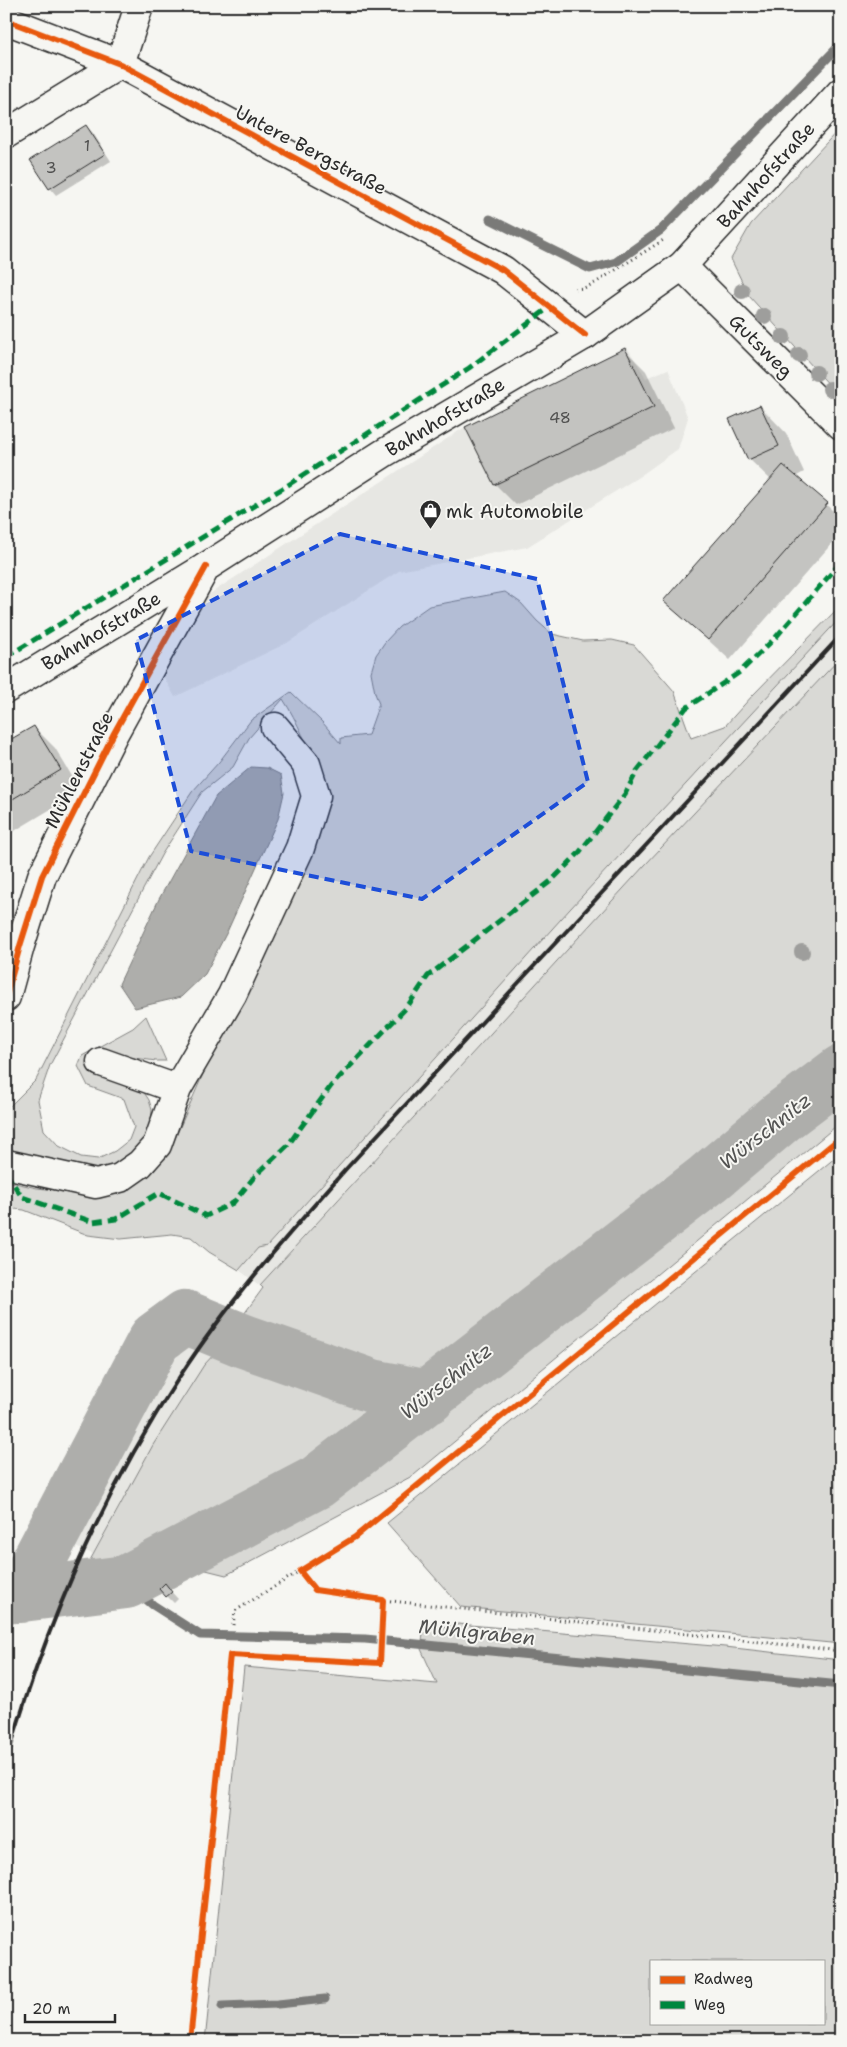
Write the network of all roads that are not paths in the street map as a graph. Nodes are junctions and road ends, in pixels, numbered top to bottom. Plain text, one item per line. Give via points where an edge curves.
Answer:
1 (139, 6) edge
2 (6, 20) edge
3 (120, 64) junction
4 (841, 92) edge
5 (6, 134) edge
6 (682, 266) junction
7 (585, 335) junction
8 (841, 425) edge
9 (206, 567) junction
10 (6, 689) edge
11 (275, 727) dead end
12 (6, 997) edge
13 (101, 1062) dead end
14 (177, 1089) junction
15 (6, 1164) edge

1 - 3 street
2 - 3 street, Untere Bergstraße
3 - 5 street
3 - 7 street, Untere Bergstraße via 503,270
4 - 6 street, Bahnhofstraße
6 - 7 street, Bahnhofstraße
6 - 8 street, Gutsweg
7 - 9 street, Bahnhofstraße via 384,453
9 - 10 street, Bahnhofstraße
9 - 12 street, Mühlenstraße via 112,735 42,876
11 - 14 street via 306,764 316,796 300,848 232,995
13 - 14 street
14 - 15 street via 156,1145 140,1164 120,1178 96,1184

